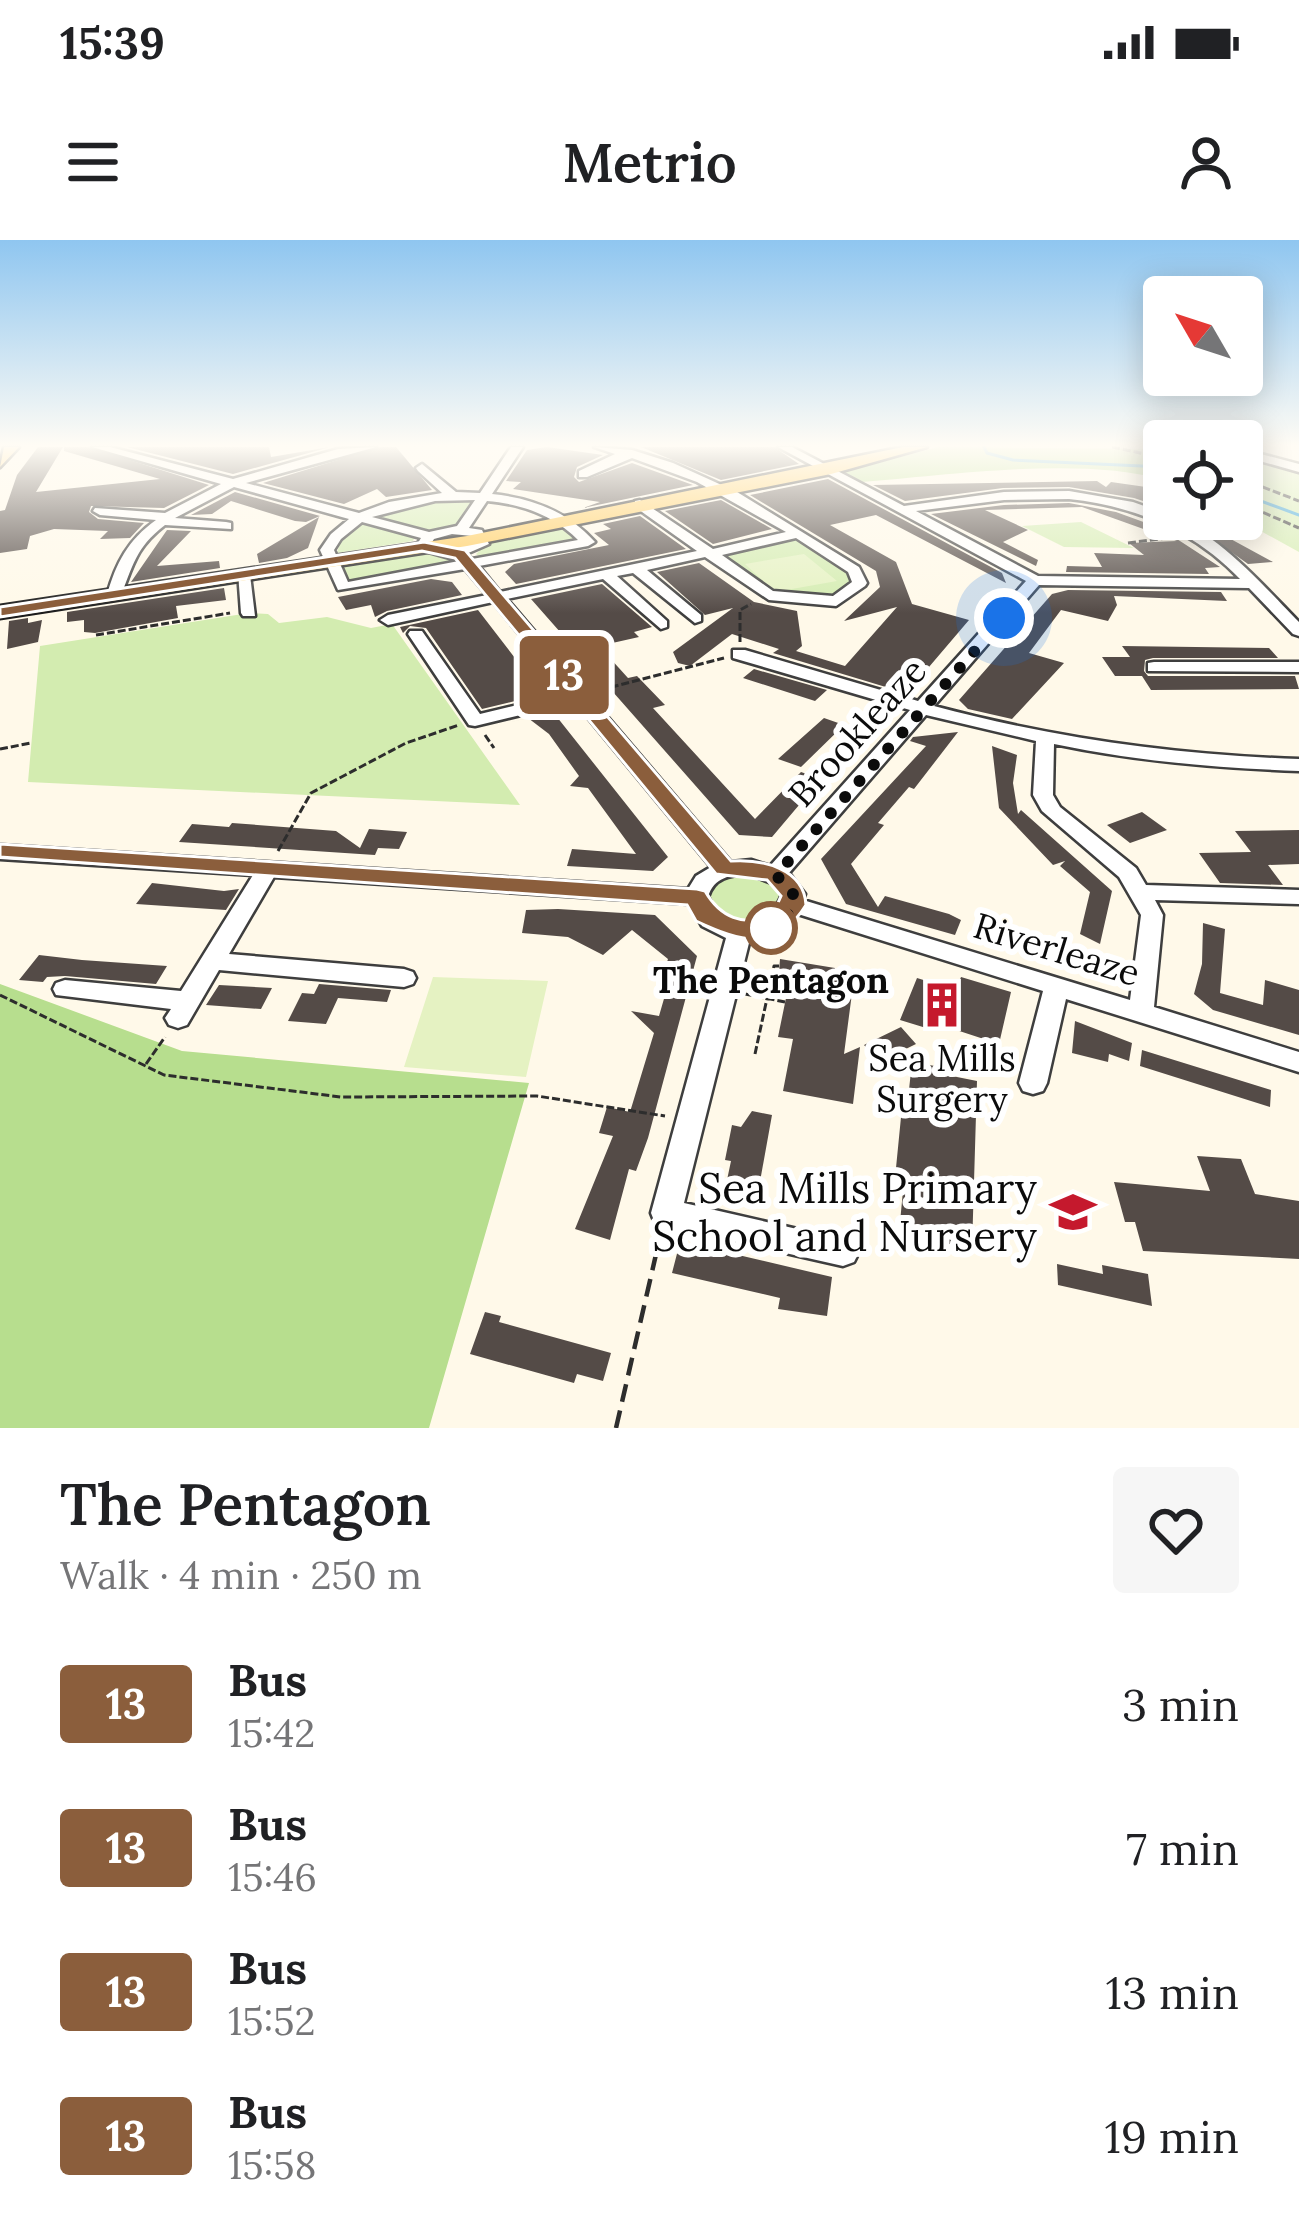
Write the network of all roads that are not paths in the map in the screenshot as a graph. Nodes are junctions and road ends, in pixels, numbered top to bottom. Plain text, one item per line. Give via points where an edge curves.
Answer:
1 (196, 502) edge
2 (305, 502) edge
3 (410, 502) edge
4 (479, 502) edge
5 (521, 502) edge
6 (649, 502) edge
7 (745, 502) edge
8 (893, 502) edge
9 (956, 502) edge
10 (640, 504) junction
11 (905, 509) junction
12 (100, 511) dead end
13 (360, 517) junction
14 (166, 519) junction
15 (564, 520) junction
16 (226, 526) dead end
17 (461, 530) junction
18 (797, 534) junction
19 (481, 536) junction
20 (1201, 540) edge
21 (426, 541) junction
22 (707, 553) junction
23 (465, 559) junction
24 (330, 561) junction
25 (636, 568) junction
26 (244, 575) junction
27 (607, 575) junction
28 (1035, 580) junction
29 (1256, 584) junction
30 (115, 595) junction
31 (498, 596) junction
32 (0, 612) edge
33 (249, 612) road end
34 (694, 618) dead end
35 (388, 620) dead end
36 (661, 624) dead end
37 (1299, 632) edge
38 (416, 634) dead end
39 (739, 654) road end
40 (1154, 667) dead end
41 (1299, 667) edge
42 (581, 695) junction
43 (921, 710) junction
44 (1045, 740) junction
45 (1299, 765) edge
46 (0, 852) edge
47 (268, 868) junction
48 (725, 869) junction
49 (776, 875) junction
50 (1142, 892) junction
51 (697, 897) junction
52 (1299, 897) edge
53 (794, 905) junction
54 (740, 931) junction
55 (212, 961) junction
56 (404, 978) dead end
57 (1056, 987) junction
58 (65, 988) dead end
59 (1141, 1013) junction
60 (1299, 1062) edge
61 (1033, 1083) dead end
62 (843, 1252) dead end

1 - 14 street
2 - 13 street
3 - 13 street
4 - 17 street
5 - 15 street
6 - 10 main road
7 - 18 street
8 - 11 street
9 - 11 street
10 - 15 main road
10 - 22 street
11 - 28 street
12 - 14 street
13 - 21 street
13 - 24 street via 328,544
14 - 16 street
14 - 30 street via 128,556
15 - 19 main road
15 - 23 street via 588,542
17 - 19 street
17 - 21 street
18 - 22 street
18 - 22 street via 860,583 836,601 769,595
19 - 21 main road
19 - 23 street
20 - 29 street
21 - 23 street
21 - 24 main road
22 - 25 street
23 - 24 street via 347,589
23 - 31 street
24 - 26 main road
25 - 27 street
25 - 34 street
26 - 30 main road
26 - 33 street
27 - 31 street
27 - 36 street
28 - 29 street
28 - 43 street, Brookleaze
29 - 37 street
30 - 32 main road
31 - 35 street
31 - 42 street
38 - 42 street via 476,721
39 - 43 street
40 - 41 street
42 - 48 street
43 - 44 street
43 - 49 street, Brookleaze
44 - 45 street
44 - 50 street via 1042,795 1052,811
46 - 47 street
47 - 51 street
47 - 55 street
48 - 49 street
48 - 51 street via 704,880
49 - 53 street
50 - 52 street
50 - 59 street via 1152,915
51 - 54 street via 705,915
53 - 54 street via 770,928
53 - 57 street, Riverleaze
54 - 62 street via 714,1072 690,1121 666,1213
55 - 56 street
55 - 58 street via 183,1010
57 - 59 street, Riverleaze
57 - 61 street
59 - 60 street, Riverleaze

